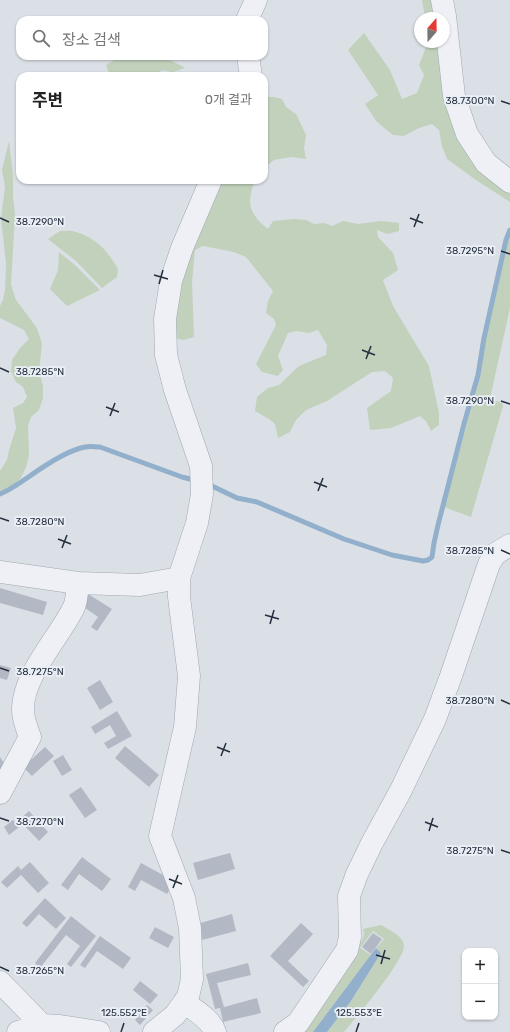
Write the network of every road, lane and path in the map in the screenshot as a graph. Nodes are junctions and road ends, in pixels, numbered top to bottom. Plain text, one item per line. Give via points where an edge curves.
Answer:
1 (256, 0) edge
2 (442, 0) edge
3 (249, 16) edge
4 (249, 60) edge
5 (250, 72) edge
6 (510, 182) edge
7 (209, 184) edge
8 (510, 544) edge
9 (0, 572) edge
10 (179, 578) junction
11 (78, 582) junction
12 (0, 794) edge
13 (0, 982) edge
14 (184, 1002) junction
15 (42, 1025) junction
16 (18, 1032) edge
17 (99, 1032) edge
18 (154, 1032) edge
19 (215, 1032) edge
20 (285, 1032) edge

1 - 3 street
2 - 6 street via 454,96 466,134 486,163
4 - 5 street
7 - 10 street via 171,281 165,319 166,354 175,390 201,466 202,494 197,523
8 - 20 street via 495,554 489,564 435,719 357,874 349,896 350,937 347,950 298,1023
9 - 11 street
10 - 11 street via 140,585
10 - 14 street via 189,676 185,727 160,836 184,898 190,928 192,979 188,997
11 - 12 street via 75,605 30,678 24,693 23,712 30,737
13 - 15 street
14 - 18 street via 175,1015
14 - 19 street via 206,1019
15 - 16 street
15 - 17 street

